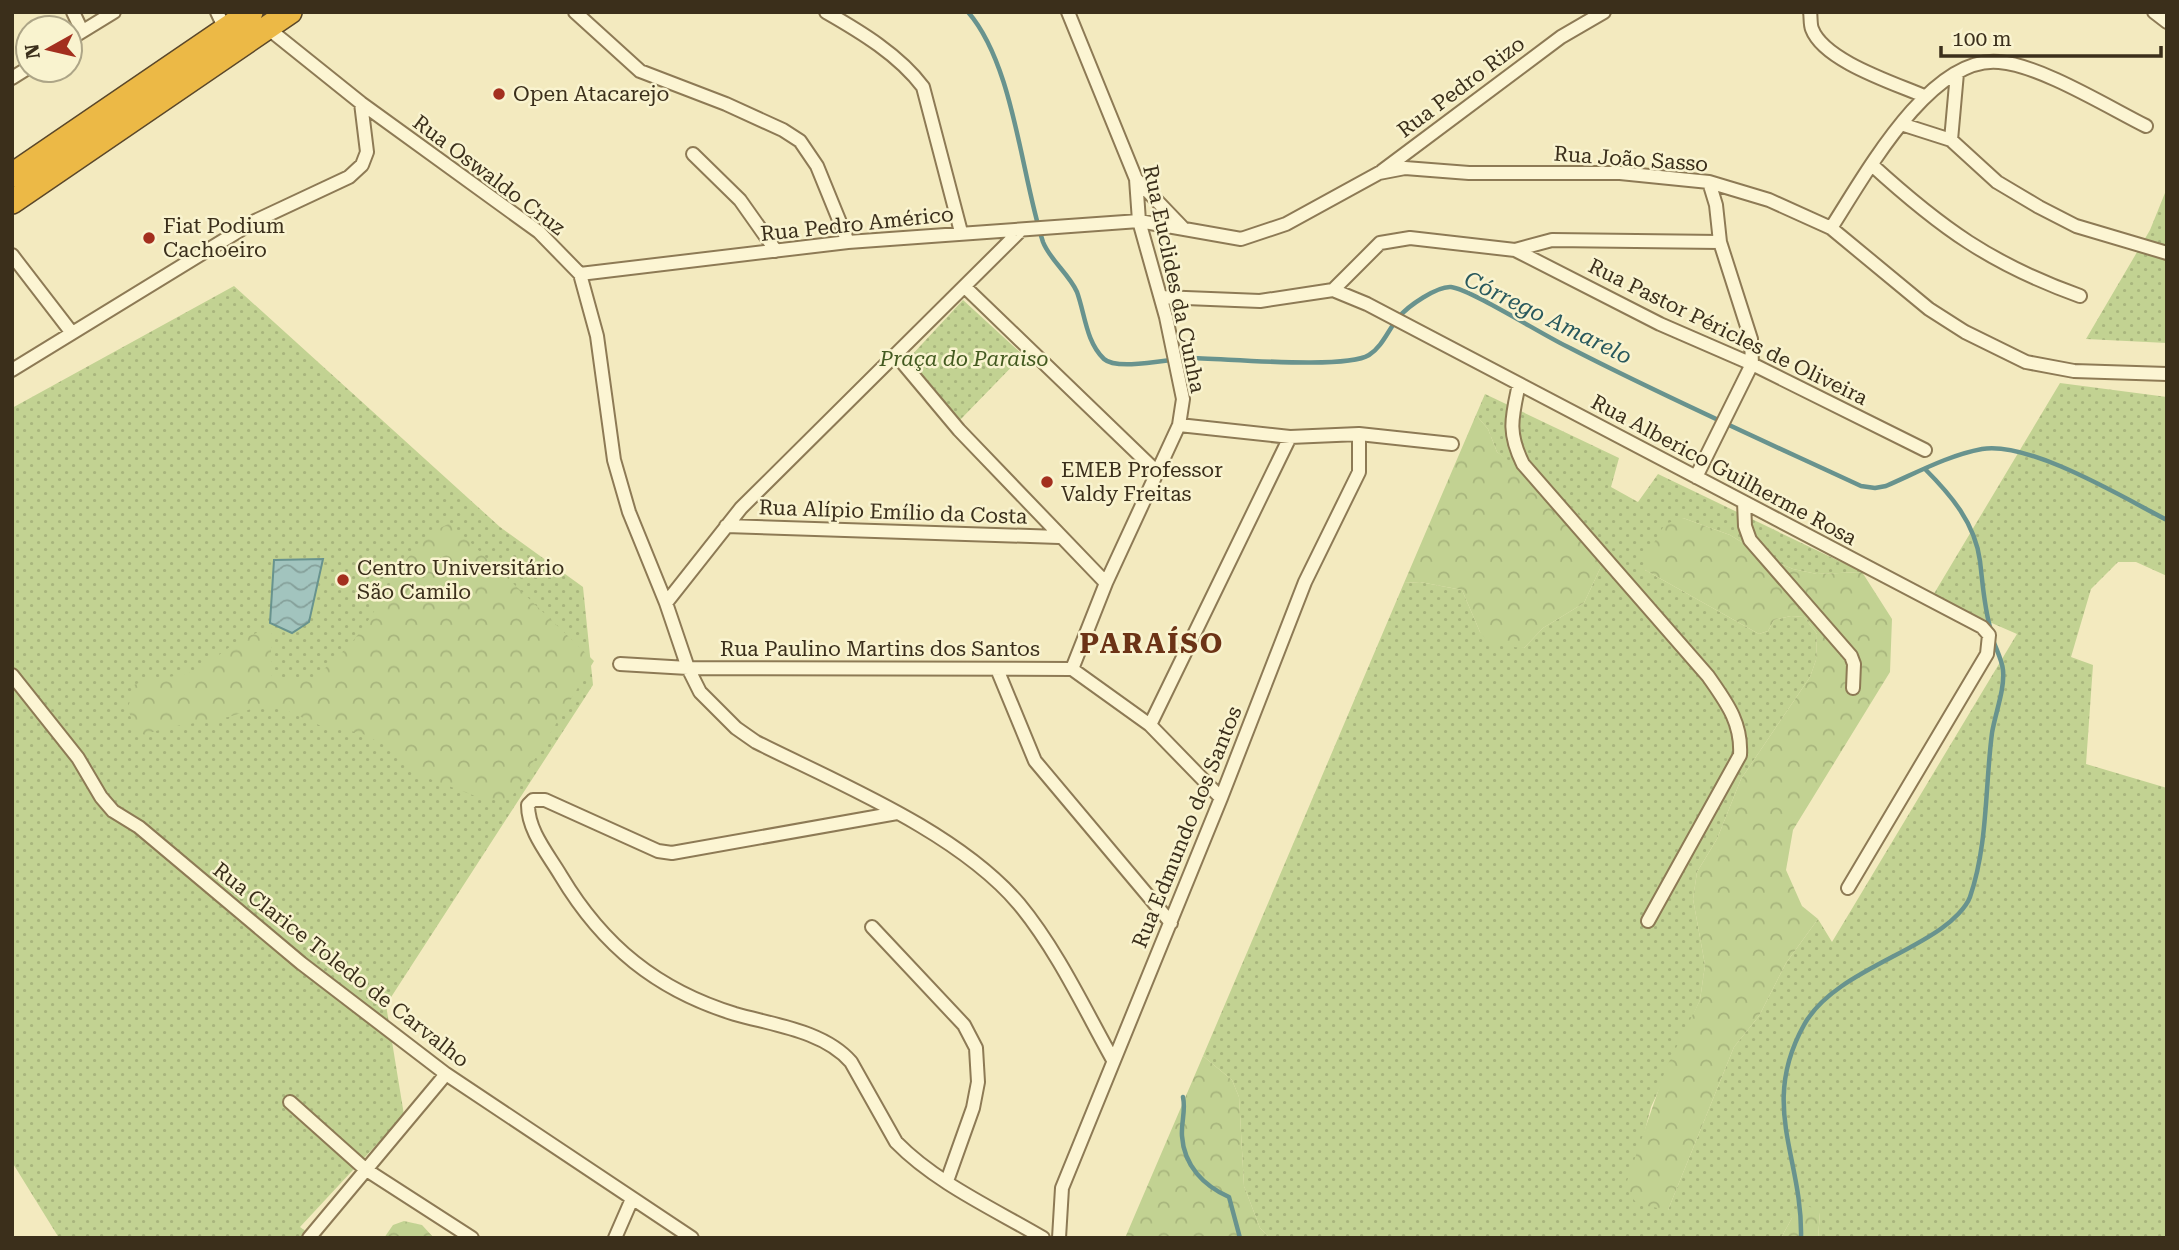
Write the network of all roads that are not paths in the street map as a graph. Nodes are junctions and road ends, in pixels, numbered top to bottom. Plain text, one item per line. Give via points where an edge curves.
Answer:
1 (114, 12) edge
2 (290, 12) edge
3 (575, 12) edge
4 (826, 12) edge
5 (1068, 12) edge
6 (1604, 12) edge
7 (1810, 12) edge
8 (2154, 12) edge
9 (255, 18) edge
10 (221, 21) edge
11 (2167, 22) edge
12 (84, 31) edge
13 (1957, 73) junction
14 (1924, 96) junction
15 (361, 103) junction
16 (1901, 124) junction
17 (2146, 126) dead end
18 (1951, 141) junction
19 (693, 154) dead end
20 (1872, 165) junction
21 (1379, 173) junction
22 (12, 175) edge
23 (1136, 179) junction
24 (1709, 182) junction
25 (12, 202) edge
26 (1139, 220) junction
27 (1183, 228) junction
28 (1831, 228) junction
29 (1020, 231) junction
30 (961, 232) junction
31 (848, 242) junction
32 (1720, 242) junction
33 (1515, 250) junction
34 (776, 251) junction
35 (2167, 253) edge
36 (12, 255) edge
37 (580, 274) junction
38 (966, 288) junction
39 (1334, 290) junction
40 (2080, 296) dead end
41 (1161, 297) junction
42 (72, 333) junction
43 (897, 356) junction
44 (1752, 364) junction
45 (12, 370) edge
46 (2167, 374) edge
47 (1519, 384) junction
48 (1180, 425) junction
49 (1359, 434) junction
50 (1290, 437) junction
51 (1452, 444) dead end
52 (1925, 450) dead end
53 (1157, 472) junction
54 (1696, 477) junction
55 (1744, 502) junction
56 (726, 526) junction
57 (1059, 537) junction
58 (1106, 583) junction
59 (666, 603) junction
60 (620, 664) dead end
61 (688, 668) junction
62 (997, 669) junction
63 (1072, 669) junction
64 (12, 674) edge
65 (1853, 688) dead end
66 (1150, 725) junction
67 (1221, 798) junction
68 (897, 813) junction
69 (1848, 888) dead end
70 (1648, 921) dead end
71 (1171, 923) junction
72 (872, 927) dead end
73 (1113, 1060) junction
74 (446, 1074) junction
75 (290, 1102) dead end
76 (365, 1170) junction
77 (947, 1181) junction
78 (632, 1199) junction
79 (309, 1238) edge
80 (472, 1238) edge
81 (615, 1238) edge
82 (692, 1238) edge
83 (1043, 1238) edge
84 (1059, 1238) edge

1 - 12 street
2 - 9 highway
3 - 31 street via 640,71 726,104 800,141 817,166
4 - 30 street via 862,32 914,74 923,87
5 - 23 street, Rua Euclides da Cunha
6 - 21 street, Rua Pedro Rizo via 1561,37
7 - 14 street via 1812,29 1844,61
8 - 11 street
9 - 10 highway
9 - 15 street, Rua Oswaldo Cruz
9 - 25 highway
10 - 22 highway
13 - 14 street
13 - 17 street via 1977,62 2011,64
13 - 18 street
14 - 16 street
15 - 37 street, Rua Oswaldo Cruz via 539,232
15 - 42 street via 367,152 349,177 255,222
16 - 18 street
16 - 20 street
18 - 35 street via 1997,182 2039,207 2076,226
19 - 34 street via 740,200
20 - 28 street
20 - 40 street via 1946,228 1990,258
21 - 24 street, Rua João Sasso via 1405,168 1469,173 1579,171
21 - 27 street, Rua João Sasso via 1286,224 1241,239
23 - 26 street, Rua Euclides da Cunha
23 - 27 street
24 - 28 street, Rua João Sasso via 1769,200
24 - 32 street
26 - 27 street, Rua João Sasso
26 - 29 street, Rua Pedro Américo
26 - 41 street, Rua Euclides da Cunha
28 - 46 street, Rua João Sasso via 1929,309 2026,362 2074,371
29 - 30 street, Rua Pedro Américo
29 - 38 street
30 - 31 street, Rua Pedro Américo
31 - 34 street, Rua Pedro Américo
32 - 33 street via 1552,240
32 - 44 street via 1748,328
33 - 39 street via 1410,238 1380,243
33 - 44 street, Rua Pastor Péricles de Oliveira via 1660,324
34 - 37 street, Rua Pedro Américo
36 - 42 street
37 - 59 street, Rua Oswaldo Cruz via 597,336 621,487
38 - 43 street
38 - 53 street
39 - 41 street via 1260,301
39 - 47 street, Rua Alberico Guilherme Rosa
41 - 48 street, Rua Euclides da Cunha via 1183,399
42 - 45 street
43 - 56 street
43 - 57 street
44 - 52 street, Rua Pastor Péricles de Oliveira
44 - 54 street
47 - 54 street, Rua Alberico Guilherme Rosa
47 - 70 street via 1511,423 1513,444 1522,464 1708,676 1730,708 1741,736 1740,755
48 - 50 street
48 - 53 street, Rua Euclides da Cunha
49 - 50 street
49 - 51 street
49 - 67 street, Rua Edmundo dos Santos via 1359,472 1305,582
50 - 66 street
53 - 58 street, Rua Euclides da Cunha
54 - 55 street, Rua Alberico Guilherme Rosa
55 - 65 street via 1750,540 1851,656
55 - 69 street, Rua Alberico Guilherme Rosa via 1982,627 1989,635 1987,654
56 - 57 street, Rua Alípio Emílio da Costa
56 - 59 street
57 - 58 street
58 - 63 street, Rua Euclides da Cunha
59 - 61 street, Rua Oswaldo Cruz
60 - 61 street, Rua Paulino Martins dos Santos
61 - 62 street, Rua Paulino Martins dos Santos
61 - 68 street, Rua Oswaldo Cruz via 700,692 756,742
62 - 63 street, Rua Paulino Martins dos Santos
62 - 71 street via 1035,761
63 - 66 street
64 - 74 street, Rua Clarice Toledo de Carvalho via 113,811 139,827 302,963
66 - 67 street
67 - 71 street, Rua Edmundo dos Santos
68 - 73 street, Rua Oswaldo Cruz via 979,866 1018,904 1047,944
68 - 77 street via 672,853 658,851 544,800 528,805 532,828 567,886 621,954 655,978 731,1012 826,1041 842,1051 896,1142
71 - 73 street, Rua Edmundo dos Santos
72 - 77 street via 964,1025 976,1048 978,1082 973,1108
73 - 84 street, Rua Edmundo dos Santos via 1062,1188
74 - 76 street
74 - 78 street, Rua Clarice Toledo de Carvalho
75 - 76 street
76 - 79 street
76 - 80 street
77 - 83 street
78 - 81 street
78 - 82 street, Rua Clarice Toledo de Carvalho

